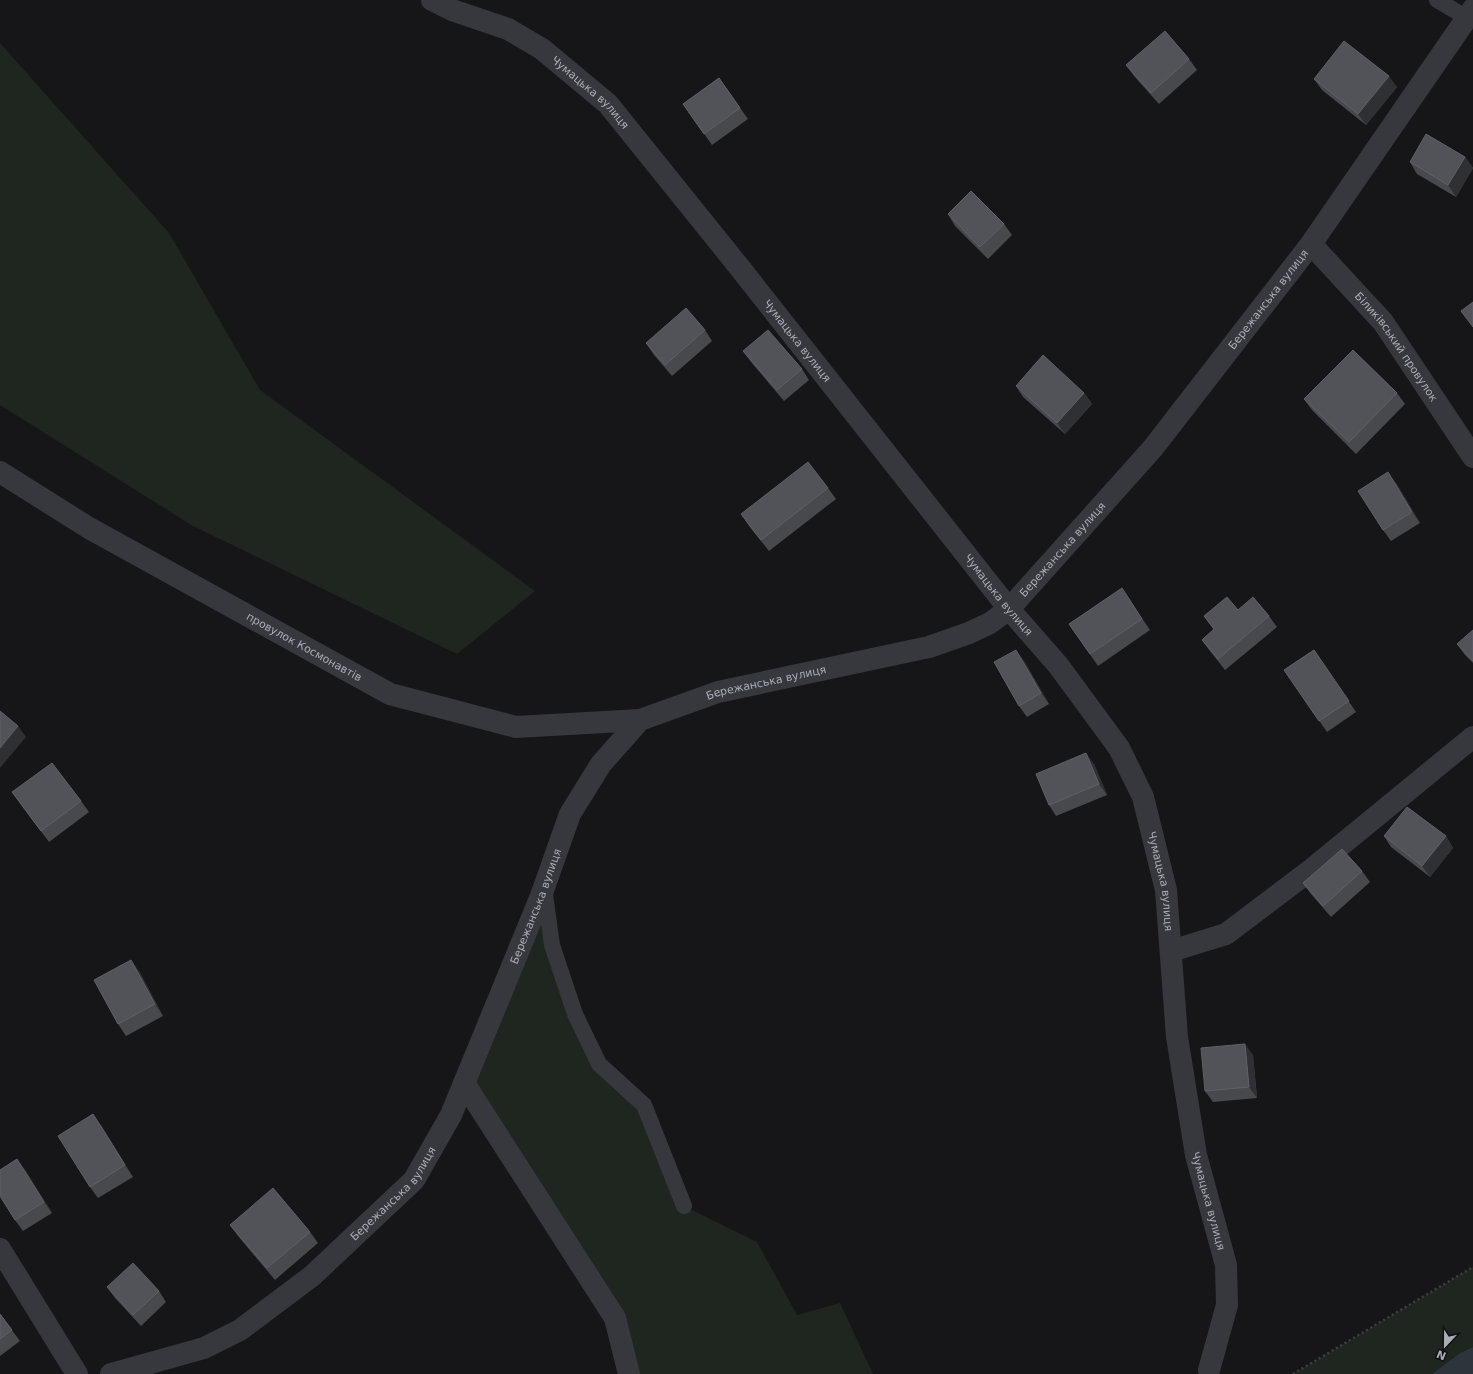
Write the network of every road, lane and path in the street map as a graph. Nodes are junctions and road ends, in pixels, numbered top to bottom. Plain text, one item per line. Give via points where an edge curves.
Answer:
1 (432, 0) edge
2 (1437, 0) edge
3 (1470, 14) edge
4 (1311, 244) junction
5 (1473, 457) edge
6 (0, 472) edge
7 (1009, 609) junction
8 (640, 720) junction
9 (1473, 738) edge
10 (544, 886) junction
11 (1171, 951) junction
12 (464, 1083) junction
13 (684, 1206) dead end
14 (0, 1249) edge
15 (1473, 1267) edge
16 (1209, 1370) dead end
17 (77, 1374) edge
18 (111, 1374) edge
19 (629, 1374) edge
20 (1293, 1374) edge

1 - 7 street, Чумацька вулиця via 452,10 508,29 542,49 608,104
2 - 3 lane
3 - 4 street, Бережанська вулиця
4 - 5 street, Біликівський провулок via 1382,322
4 - 7 street, Бережанська вулиця via 1153,448
6 - 8 street, провулок Космонавтів via 89,528 390,694 516,726
7 - 8 street, Бережанська вулиця via 990,623 969,633 929,647 718,692
7 - 11 street, Чумацька вулиця via 1058,665 1119,748 1143,796 1166,890
8 - 10 street, Бережанська вулиця via 600,764 570,814
9 - 11 street via 1312,869 1226,934
10 - 12 street, Бережанська вулиця
10 - 13 lane via 552,945 575,1014 599,1064 644,1105
11 - 16 street, Чумацька вулиця via 1177,1037 1196,1155 1226,1265 1228,1305
12 - 18 street, Бережанська вулиця via 451,1115 414,1180 312,1276 240,1330 204,1348
12 - 19 street via 615,1318
14 - 17 street
15 - 20 path

